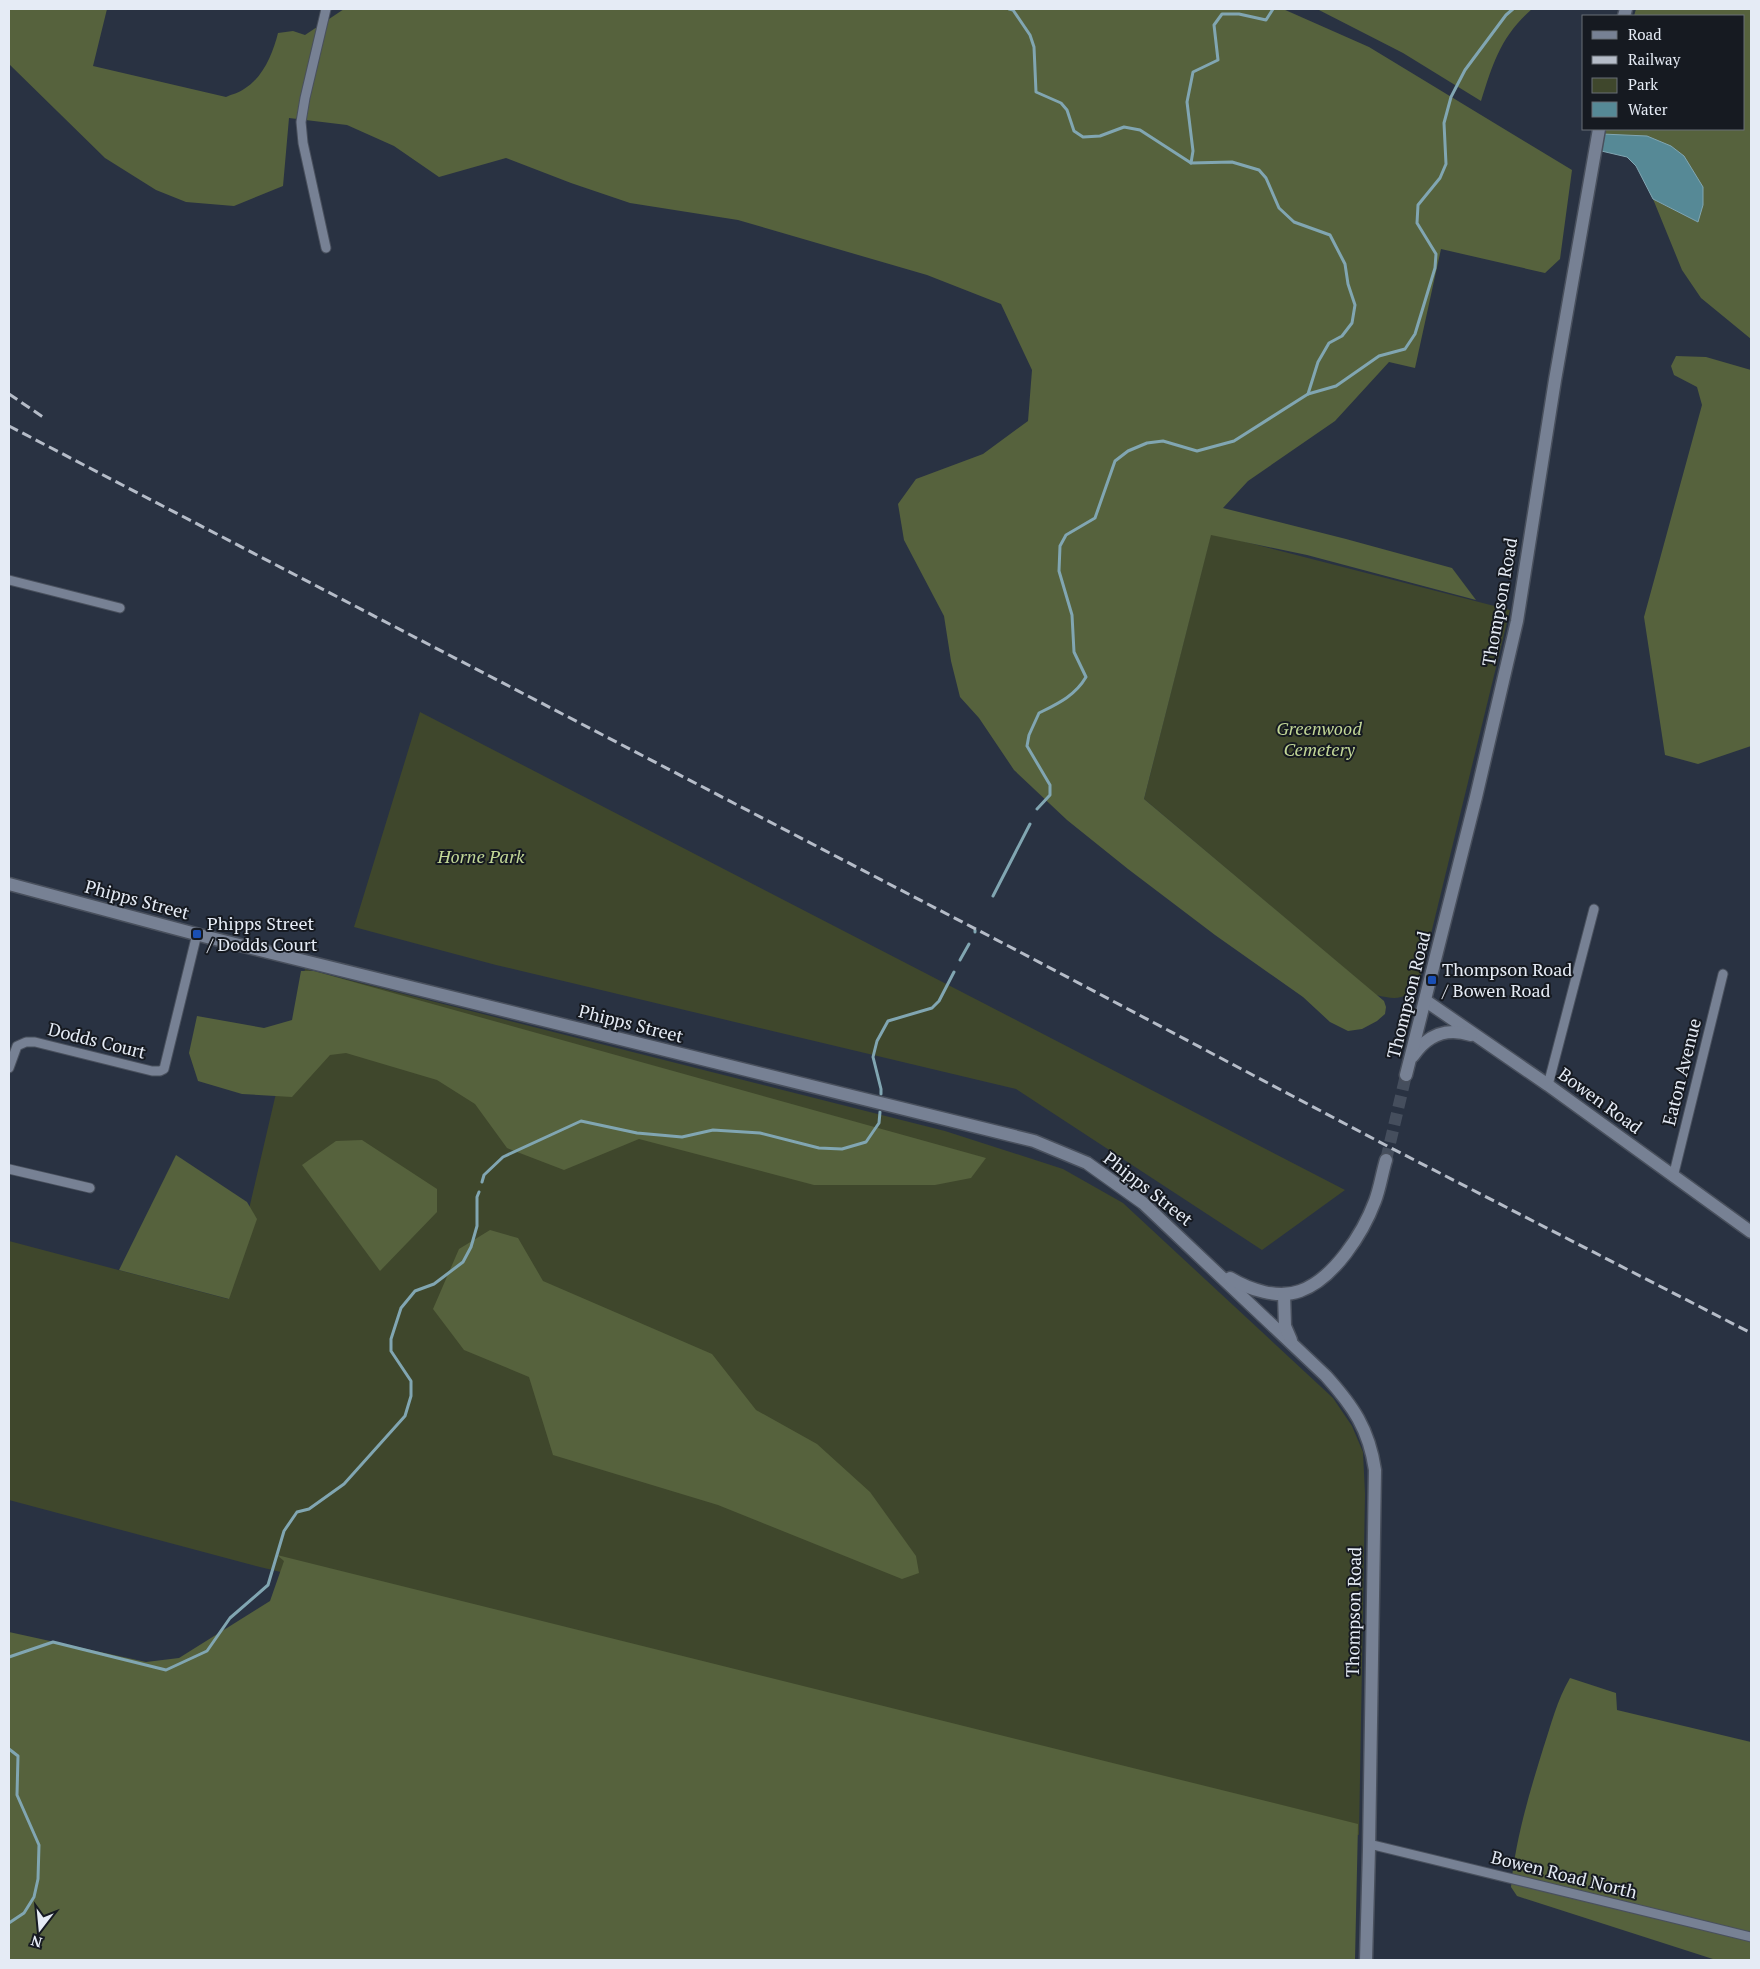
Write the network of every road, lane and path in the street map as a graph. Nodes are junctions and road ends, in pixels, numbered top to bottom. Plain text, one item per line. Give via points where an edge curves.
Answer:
1 (326, 9) edge
2 (1599, 130) edge
3 (326, 248) dead end
4 (9, 580) edge
5 (120, 608) dead end
6 (9, 884) edge
7 (1594, 909) dead end
8 (197, 934) junction
9 (1723, 974) dead end
10 (1426, 1001) junction
11 (1491, 1045) junction
12 (9, 1068) edge
13 (1548, 1085) junction
14 (1386, 1160) tunnel mouth
15 (9, 1168) edge
16 (1673, 1177) junction
17 (90, 1188) dead end
18 (1751, 1232) edge
19 (1211, 1266) junction
20 (1284, 1294) junction
21 (1294, 1345) junction
22 (1369, 1844) junction
23 (1751, 1937) edge
24 (1366, 1960) edge

1 - 3 street via 301,122
2 - 10 main road, Thompson Road via 1517,621
4 - 5 street
6 - 8 main road, Phipps Street
7 - 13 street
8 - 12 street, Dodds Court via 164,1069 152,1071 34,1042 17,1046
8 - 19 main road, Phipps Street via 1034,1140 1088,1164 1110,1178 1143,1202
9 - 16 street, Eaton Avenue
10 - 11 main road, Bowen Road
10 - 11 main road, Thompson Road via 1407,1072 1417,1049 1439,1033 1464,1033
11 - 13 main road, Bowen Road
13 - 16 main road, Bowen Road
14 - 20 main road via 1370,1211 1345,1254 1316,1282 1300,1291
15 - 17 street
16 - 18 main road, Bowen Road
19 - 20 main road via 1241,1285
19 - 21 main road
20 - 21 main road, Thompson Road via 1285,1326
21 - 22 main road, Thompson Road via 1349,1401 1372,1449 1375,1470
22 - 23 street, Bowen Road North
22 - 24 main road, Thompson Road

